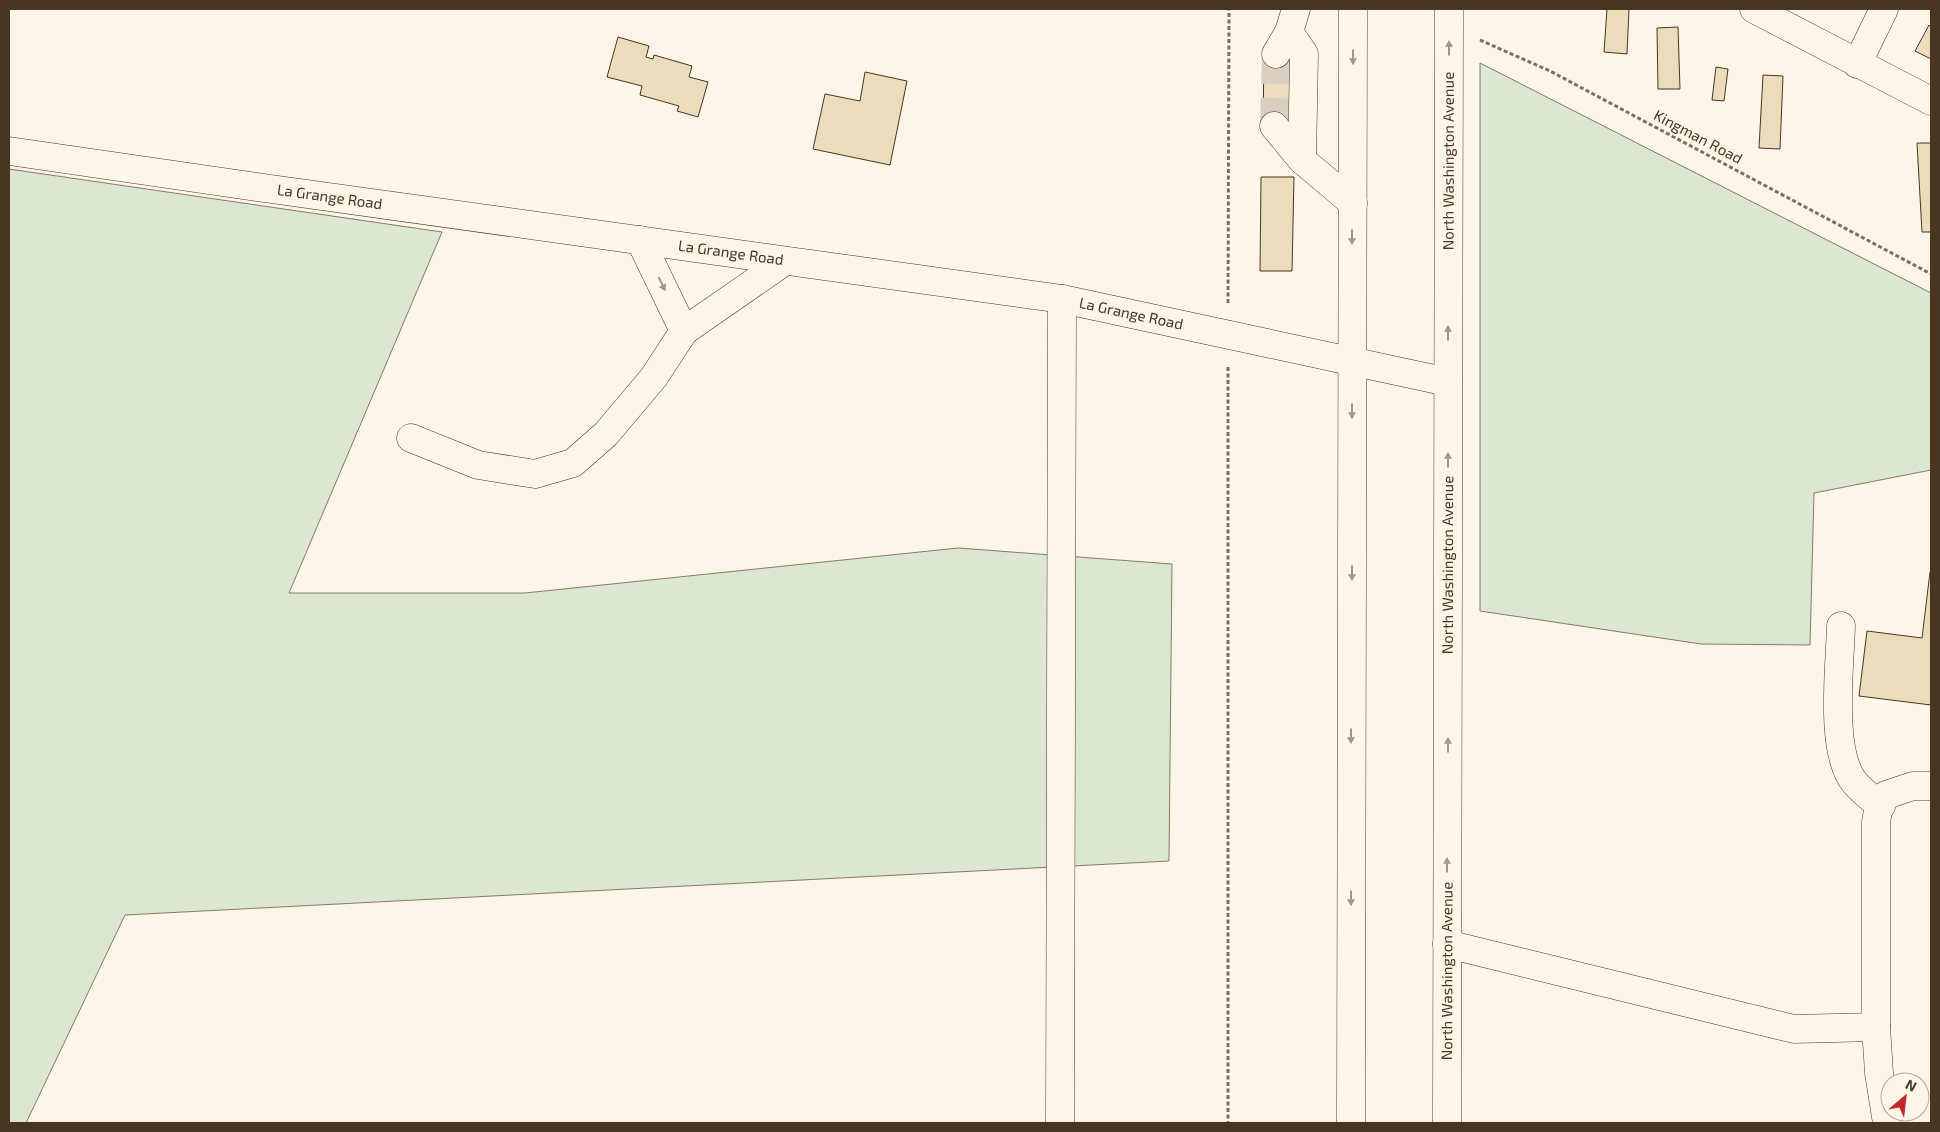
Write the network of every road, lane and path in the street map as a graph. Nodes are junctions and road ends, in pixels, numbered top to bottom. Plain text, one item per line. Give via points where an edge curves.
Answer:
1 (1229, 9) edge
2 (1353, 9) edge
3 (1754, 9) edge
4 (1884, 9) edge
5 (1449, 18) edge
6 (1287, 32) edge
7 (1857, 64) junction
8 (1931, 101) edge
9 (1274, 126) tunnel mouth
10 (9, 151) edge
11 (1302, 160) junction
12 (1353, 203) junction
13 (640, 240) junction
14 (785, 261) junction
15 (1931, 274) edge
16 (1062, 299) junction
17 (684, 331) junction
18 (1228, 334) junction
19 (1352, 362) junction
20 (1448, 382) junction
21 (411, 438) dead end
22 (1841, 626) dead end
23 (1931, 786) edge
24 (1881, 806) junction
25 (1448, 944) junction
26 (1876, 1027) junction
27 (1060, 1123) edge
28 (1228, 1123) edge
29 (1351, 1123) edge
30 (1453, 1123) edge
31 (1887, 1123) edge

1 - 18 path
2 -> 12 street
3 - 7 street
4 - 7 street
5 - 15 path, Kingman Road
20 -> 5 street, North Washington Avenue
6 - 11 street via 1304,54
7 - 8 street
9 - 11 street
10 - 13 street, La Grange Road
11 - 12 street
12 -> 19 street
13 - 14 street, La Grange Road
13 -> 17 street
14 - 16 street, La Grange Road
14 - 17 street
16 - 18 street, La Grange Road
16 - 27 street
17 - 21 street via 654,377 606,434 573,463 535,474 478,465
18 - 19 street, La Grange Road
18 - 28 path
19 - 20 street, La Grange Road
19 -> 29 street
25 -> 20 street, North Washington Avenue
22 - 24 street via 1838,728 1842,757 1854,782
23 - 24 street via 1912,786 1886,794
24 - 26 street via 1876,834
25 - 26 street via 1794,1029
25 - 30 street, North Washington Avenue
26 - 31 street

